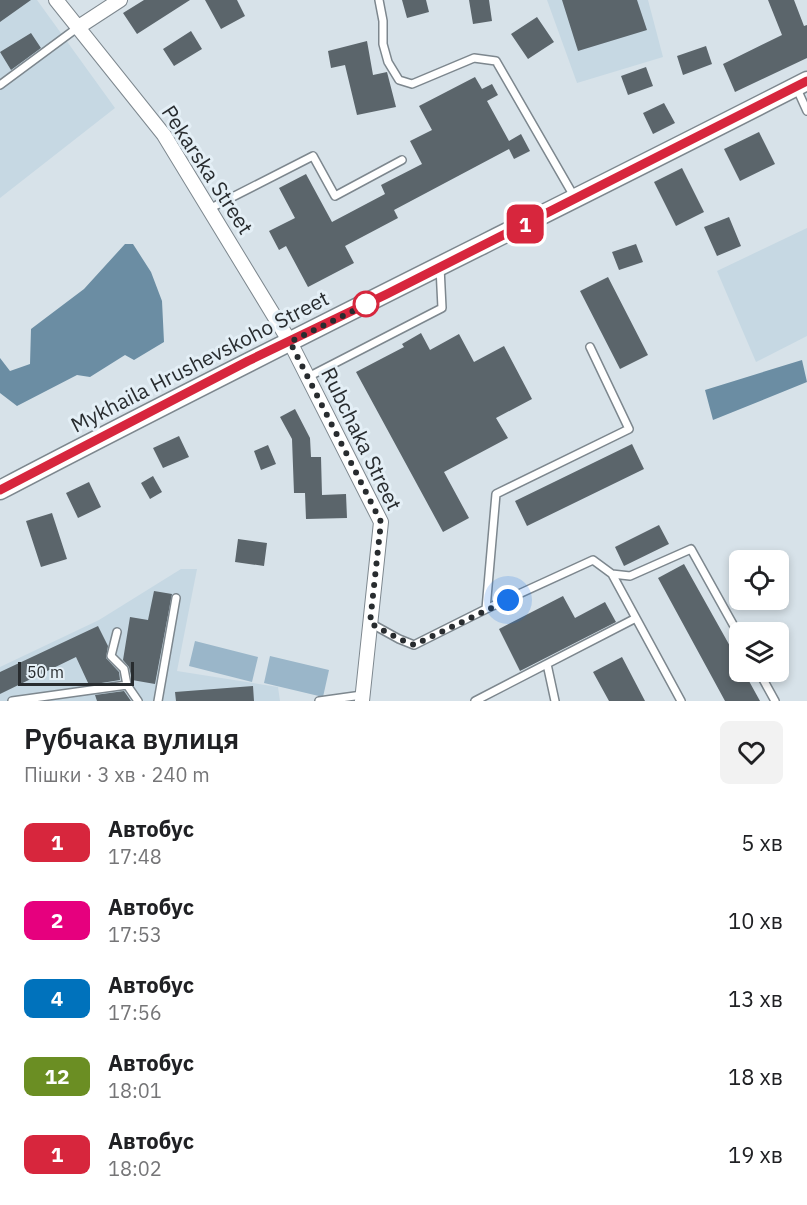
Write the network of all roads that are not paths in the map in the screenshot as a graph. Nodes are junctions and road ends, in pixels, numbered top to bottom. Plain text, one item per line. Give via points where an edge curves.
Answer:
1 (56, 0) edge
2 (120, 0) edge
3 (379, 0) edge
4 (77, 28) junction
5 (802, 83) edge
6 (0, 85) edge
7 (807, 111) edge
8 (402, 160) dead end
9 (575, 198) junction
10 (209, 209) junction
11 (440, 267) junction
12 (290, 342) junction
13 (590, 347) dead end
14 (308, 377) junction
15 (0, 490) edge
16 (612, 574) junction
17 (176, 598) dead end
18 (486, 609) junction
19 (636, 618) junction
20 (732, 622) edge
21 (370, 623) junction
22 (117, 632) dead end
23 (547, 664) junction
24 (765, 682) edge
25 (127, 685) junction
26 (362, 698) edge
27 (12, 701) edge
28 (138, 701) edge
29 (158, 701) edge
30 (319, 701) edge
31 (475, 701) edge
32 (555, 701) edge
33 (681, 701) edge
34 (775, 701) edge

1 - 4 street, Pekarska Street
2 - 4 street
3 - 9 lane via 383,44 399,80 412,84 474,58 496,61
4 - 6 lane
4 - 10 street, Pekarska Street via 164,135
5 - 7 lane
5 - 9 main road, Mykhaila Hrushevskoho Street
8 - 10 lane via 335,196 313,156
9 - 11 main road, Mykhaila Hrushevskoho Street
10 - 12 street, Pekarska Street
11 - 12 main road, Mykhaila Hrushevskoho Street
11 - 14 lane via 442,308
12 - 14 street, Rubchaka Street
12 - 15 main road, Mykhaila Hrushevskoho Street
13 - 18 lane via 629,429 496,494
14 - 21 street, Rubchaka Street via 381,522
16 - 18 lane via 593,560
16 - 19 lane
16 - 20 lane via 630,576 691,549
17 - 29 lane
18 - 21 lane via 414,645
19 - 23 lane
19 - 33 lane
21 - 26 street, Rubchaka Street
22 - 25 lane via 111,656 124,669
23 - 31 lane
23 - 32 lane
24 - 34 lane
25 - 27 lane
25 - 28 lane
26 - 30 lane

